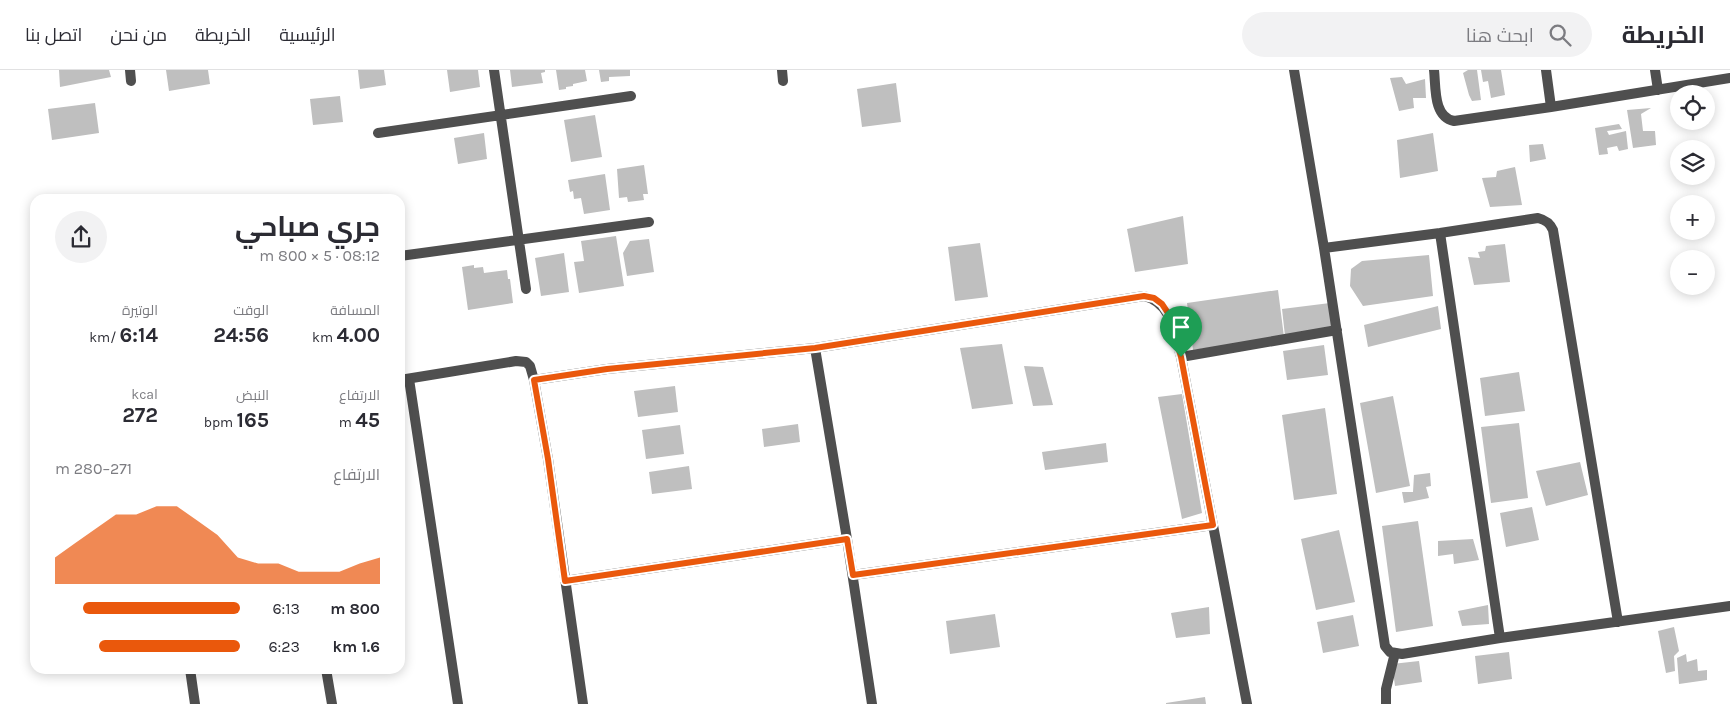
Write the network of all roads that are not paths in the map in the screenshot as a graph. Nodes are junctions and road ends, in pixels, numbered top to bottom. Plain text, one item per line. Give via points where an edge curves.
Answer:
1 (494, 70) edge
2 (1294, 70) edge
3 (1434, 70) edge
4 (1546, 70) edge
5 (1655, 70) edge
6 (1730, 78) edge
7 (1658, 90) junction
8 (631, 96) dead end
9 (1551, 107) junction
10 (501, 116) junction
11 (378, 133) dead end
12 (649, 222) dead end
13 (1440, 233) junction
14 (519, 240) junction
15 (1324, 248) junction
16 (405, 255) edge
17 (526, 289) dead end
18 (1337, 330) junction
19 (815, 348) junction
20 (1181, 357) junction
21 (405, 379) edge
22 (534, 380) junction
23 (1213, 525) junction
24 (847, 539) junction
25 (853, 575) junction
26 (565, 581) junction
27 (1730, 606) edge
28 (1618, 622) junction
29 (1500, 638) junction
30 (1395, 653) junction
31 (191, 674) edge
32 (327, 674) edge
33 (195, 704) edge
34 (332, 704) edge
35 (458, 704) edge
36 (583, 704) edge
37 (872, 704) edge
38 (1246, 704) edge
39 (1386, 704) edge

1 - 10 street
2 - 15 street
3 - 9 street via 1439,109 1450,120
4 - 9 street
5 - 7 street
6 - 7 street
7 - 9 street
8 - 10 street
10 - 11 street
10 - 14 street
12 - 14 street
13 - 15 street
13 - 28 street via 1538,218 1551,225
13 - 29 street
14 - 16 street
14 - 17 street
15 - 18 street
18 - 20 street
18 - 30 street via 1383,639 1390,652
19 - 20 street via 1144,296 1154,298 1168,313
19 - 22 street via 607,369
19 - 24 street
20 - 23 street
21 - 22 street via 522,361 530,366
21 - 35 street
22 - 26 street
23 - 25 street
23 - 38 street
24 - 25 street
24 - 26 street
25 - 37 street
26 - 36 street
27 - 28 street
28 - 29 street
29 - 30 street
30 - 39 street via 1386,689
31 - 33 street
32 - 34 street

